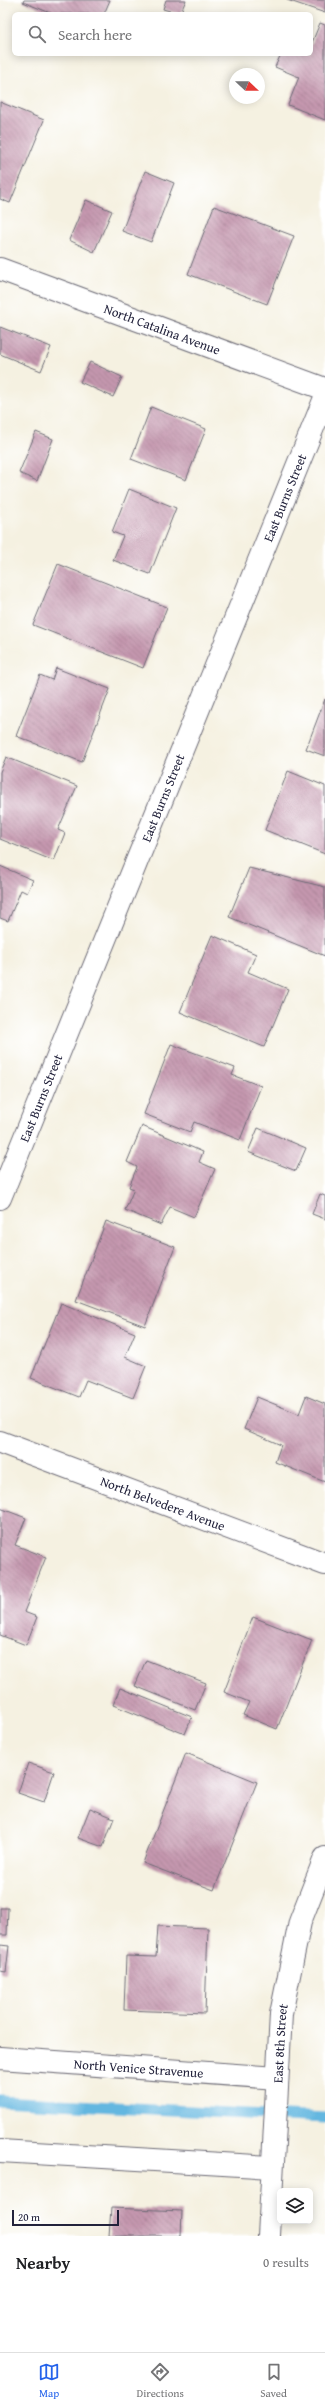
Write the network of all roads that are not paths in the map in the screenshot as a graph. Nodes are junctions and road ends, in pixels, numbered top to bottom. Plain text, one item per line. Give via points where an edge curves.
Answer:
1 (0, 269) edge
2 (325, 389) edge
3 (325, 398) edge
4 (0, 1198) edge
5 (0, 1442) edge
6 (325, 1564) edge
7 (325, 1858) edge
8 (0, 2058) edge
9 (277, 2078) junction
10 (0, 2151) edge
11 (272, 2167) junction
12 (269, 2236) edge

1 - 2 street, North Catalina Avenue
3 - 4 street, East Burns Street
5 - 6 street, North Belvedere Avenue
7 - 9 street, East 8th Street via 300,1922 281,2014
8 - 9 street, North Venice Stravenue
9 - 11 street, East 8th Street
10 - 11 street
11 - 12 street, East 8th Street

